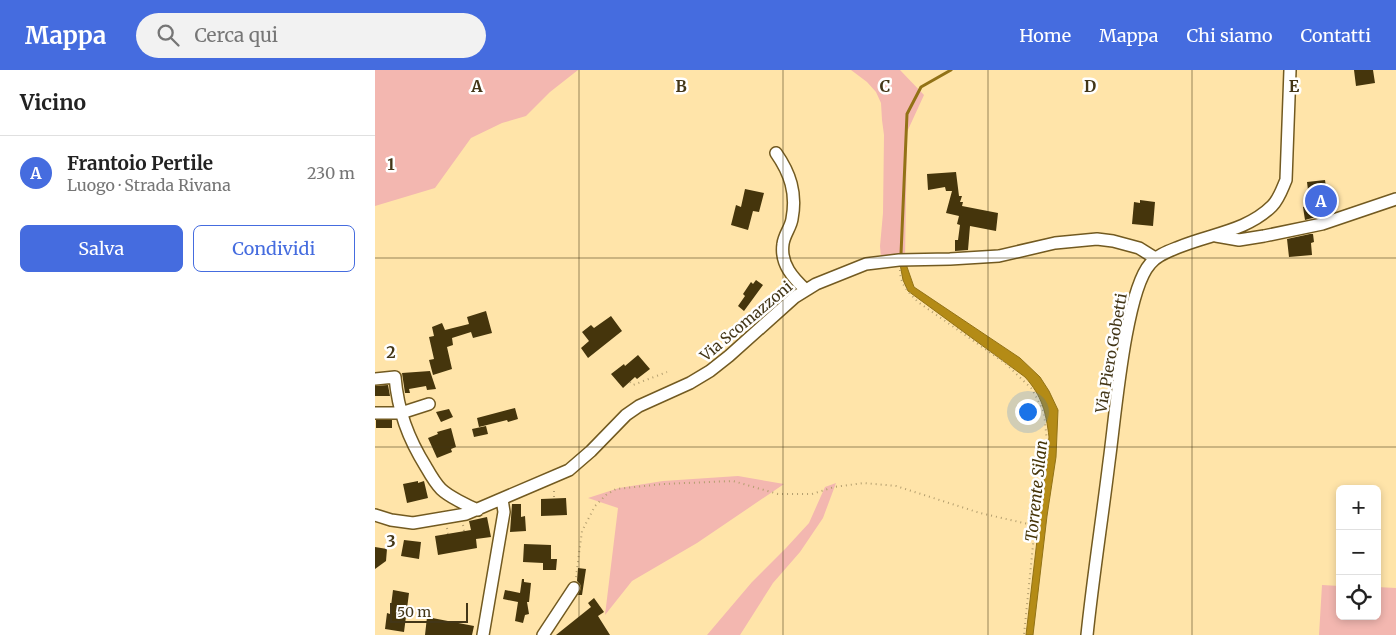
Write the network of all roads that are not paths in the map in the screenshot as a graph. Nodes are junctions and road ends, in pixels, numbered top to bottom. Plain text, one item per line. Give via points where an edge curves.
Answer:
1 (1289, 70) edge
2 (776, 153) dead end
3 (1396, 199) edge
4 (1211, 235) junction
5 (1155, 258) junction
6 (806, 290) junction
7 (375, 380) edge
8 (429, 404) dead end
9 (375, 413) edge
10 (401, 414) junction
11 (502, 499) junction
12 (478, 510) junction
13 (375, 515) edge
14 (574, 588) road end
15 (483, 635) edge
16 (543, 635) edge
17 (1087, 635) edge

1 - 4 street via 1288,162 1281,193 1273,206 1255,220
2 - 6 street via 793,185 792,220 783,243 783,257 791,276
3 - 4 street via 1322,224 1264,236 1239,240
4 - 5 street
5 - 6 street, Via Scomazzoni via 1139,248 1097,238 999,256 866,264
5 - 17 street, Via Piero Gobetti via 1141,278 1121,367
6 - 11 street, Via Scomazzoni via 710,371 627,415 569,470
7 - 10 street via 395,377
8 - 10 street
9 - 10 street
10 - 12 street via 412,445 441,490
11 - 12 street, Via Scomazzoni
11 - 15 street via 504,512
12 - 13 street, Via Scomazzoni via 413,523
14 - 16 street

